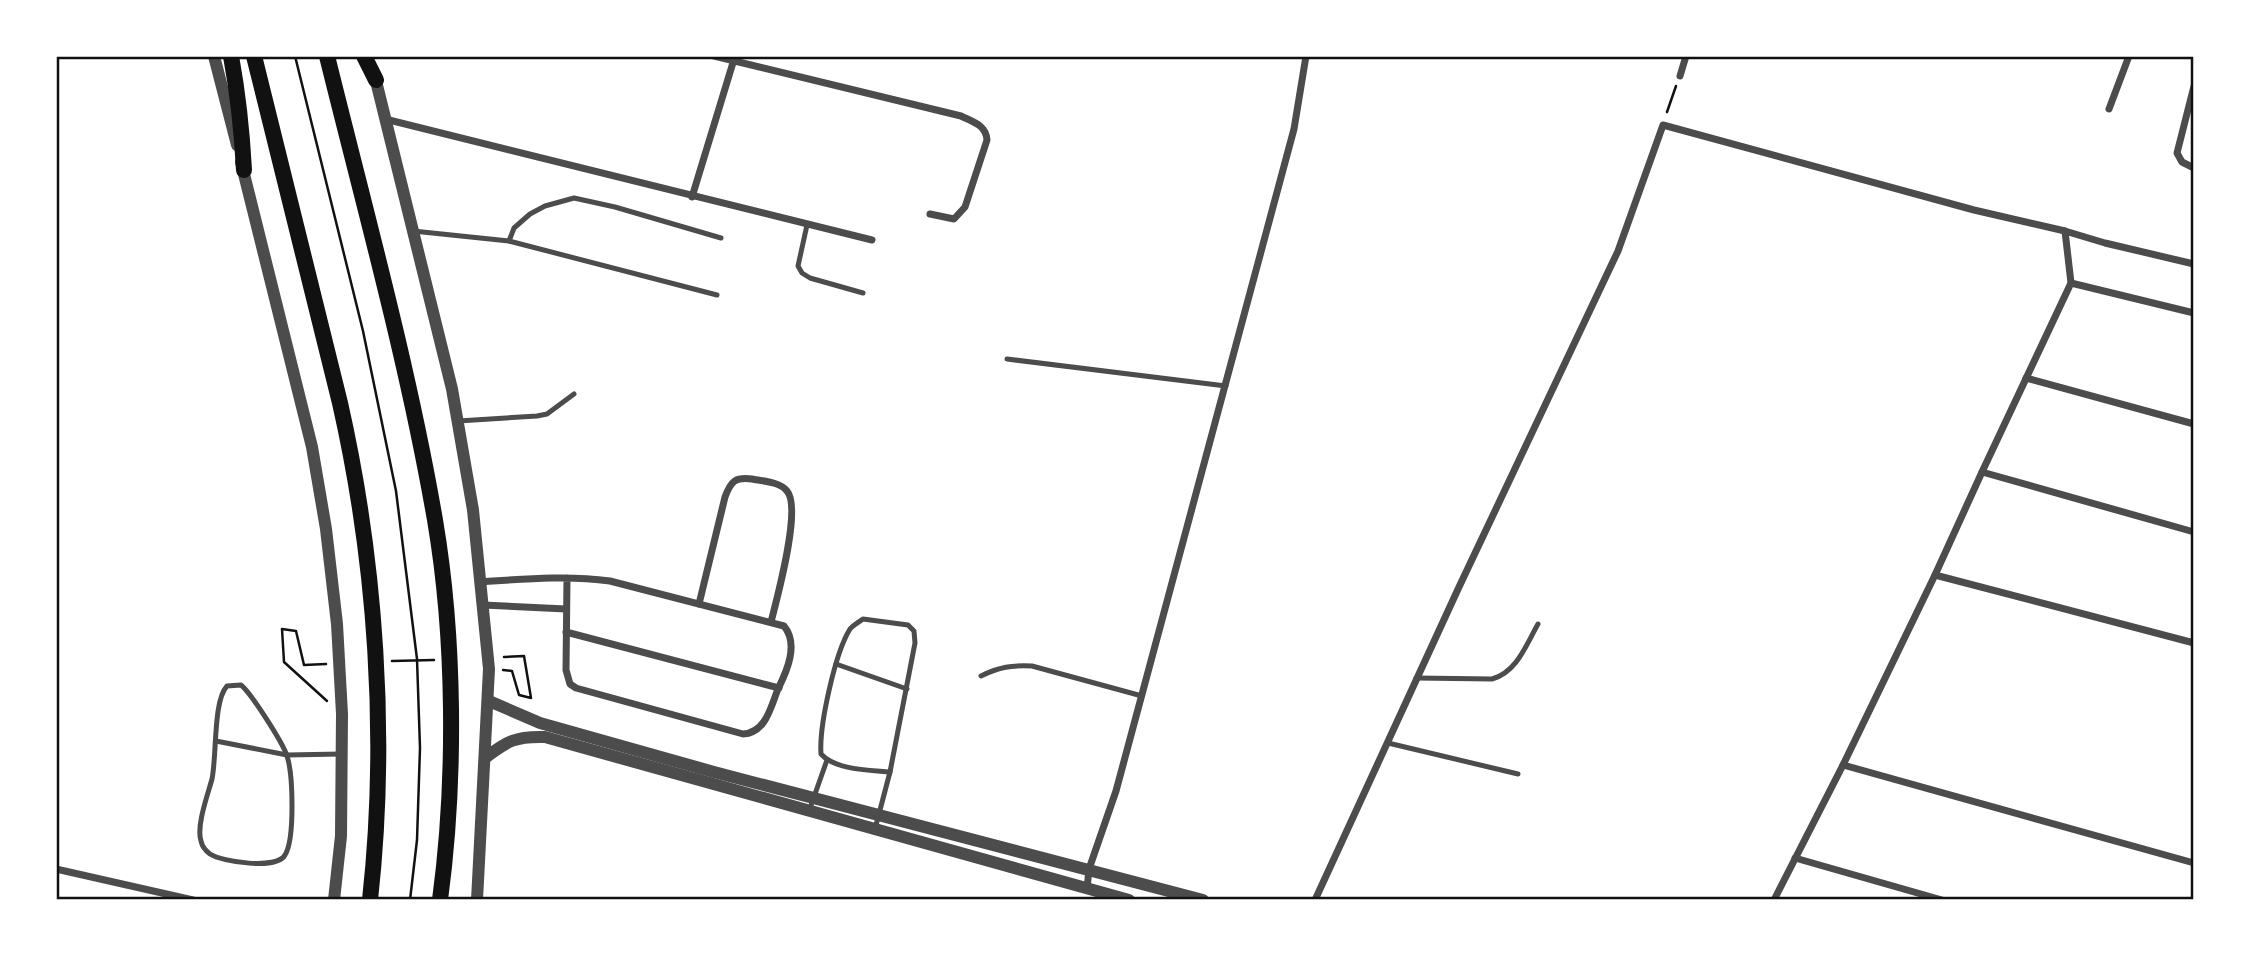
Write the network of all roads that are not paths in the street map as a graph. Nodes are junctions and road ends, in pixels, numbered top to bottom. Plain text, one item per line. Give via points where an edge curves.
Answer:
1 (214, 56) edge
2 (231, 56) edge
3 (254, 56) edge
4 (327, 56) edge
5 (363, 56) edge
6 (370, 56) edge
7 (714, 56) edge
8 (1306, 56) edge
9 (1686, 56) edge
10 (2129, 56) edge
11 (735, 59) edge
12 (1680, 76) road end
13 (376, 80) junction
14 (2194, 86) edge
15 (2109, 109) dead end
16 (385, 118) junction
17 (2194, 168) edge
18 (244, 170) junction
19 (692, 197) junction
20 (930, 214) dead end
21 (807, 225) junction
22 (413, 230) junction
23 (2065, 231) junction
24 (721, 238) dead end
25 (872, 240) dead end
26 (509, 241) junction
27 (2194, 264) edge
28 (2071, 283) junction
29 (863, 293) dead end
30 (717, 295) dead end
31 (2194, 313) edge
32 (1007, 359) dead end
33 (2026, 378) junction
34 (1226, 386) junction
35 (574, 394) dead end
36 (458, 421) junction
37 (2194, 424) edge
38 (1982, 472) junction
39 (2194, 532) edge
40 (1936, 575) junction
41 (567, 578) junction
42 (480, 582) junction
43 (699, 604) junction
44 (483, 605) junction
45 (566, 609) junction
46 (771, 622) junction
47 (1538, 624) dead end
48 (566, 632) junction
49 (2194, 643) edge
50 (836, 664) junction
51 (981, 676) dead end
52 (1416, 678) junction
53 (779, 688) junction
54 (907, 690) junction
55 (1142, 696) junction
56 (489, 701) junction
57 (216, 741) junction
58 (1388, 743) junction
59 (342, 754) junction
60 (287, 755) junction
61 (485, 758) junction
62 (827, 760) junction
63 (1843, 765) junction
64 (890, 772) junction
65 (1518, 774) dead end
66 (812, 804) junction
67 (879, 815) junction
68 (875, 829) junction
69 (1795, 858) junction
70 (2194, 863) edge
71 (56, 869) edge
72 (1089, 869) junction
73 (1087, 889) junction
74 (171, 898) edge
75 (193, 900) edge
76 (334, 900) edge
77 (370, 900) edge
78 (440, 900) edge
79 (477, 900) edge
80 (1129, 900) edge
81 (1203, 900) edge
82 (1315, 900) edge
83 (1774, 900) edge
84 (1941, 900) edge

1 - 18 street
2 - 18 main road
3 - 77 main road via 340,402 363,527 378,741
4 - 78 main road via 410,397 435,522 450,687 449,792
5 - 13 main road
6 - 13 street
7 - 11 street
8 - 34 street via 1294,129
9 - 12 street
10 - 15 street
11 - 19 street
11 - 20 street via 961,116 980,125 987,140 961,214 954,219
13 - 16 street
14 - 17 street via 2177,153
16 - 19 street
16 - 22 street
18 - 59 street via 326,529 337,624
19 - 21 street
21 - 25 street
21 - 29 lane via 798,266 802,273
22 - 26 lane
22 - 36 street
23 - 27 street
23 - 28 street
23 - 52 street via 1974,211 1663,125 1618,251
24 - 26 lane via 574,198 530,214 514,228
26 - 30 lane
28 - 31 street
28 - 33 street
32 - 34 lane
33 - 37 street
33 - 38 street
34 - 55 street
35 - 36 lane via 547,414
36 - 42 street
38 - 39 street
38 - 40 street
40 - 49 street
40 - 63 street
41 - 42 street
41 - 43 street via 610,581
41 - 45 street
42 - 44 street
43 - 46 street
43 - 46 street via 730,485 740,478 760,480 786,489 792,501 785,562
44 - 45 street
44 - 56 street via 493,663
45 - 48 street
46 - 53 street via 784,626 791,643 786,676
47 - 52 lane via 1511,671 1502,676
48 - 53 street
48 - 53 street via 569,684 733,732 756,730
50 - 54 lane
50 - 54 lane via 851,627 863,619 908,625 915,643
50 - 62 lane via 821,740 821,754
51 - 55 lane via 998,668 1032,666
52 - 58 street
54 - 64 lane
55 - 72 street
56 - 61 street
56 - 66 street via 540,723
57 - 60 lane
57 - 60 lane via 223,690 241,685 254,698
57 - 60 lane via 200,835 205,849 222,858 260,864 279,862 285,855 292,829
58 - 65 lane
58 - 82 street
59 - 60 lane
59 - 76 street
61 - 66 street via 516,738 545,737
61 - 79 street
62 - 64 lane
62 - 66 lane
63 - 69 street
63 - 70 street
64 - 67 lane
66 - 67 street
66 - 68 street
67 - 68 lane
67 - 72 street
68 - 73 street
69 - 83 street
69 - 84 street
71 - 74 street
72 - 73 street
72 - 81 street
73 - 80 street
74 - 75 street

